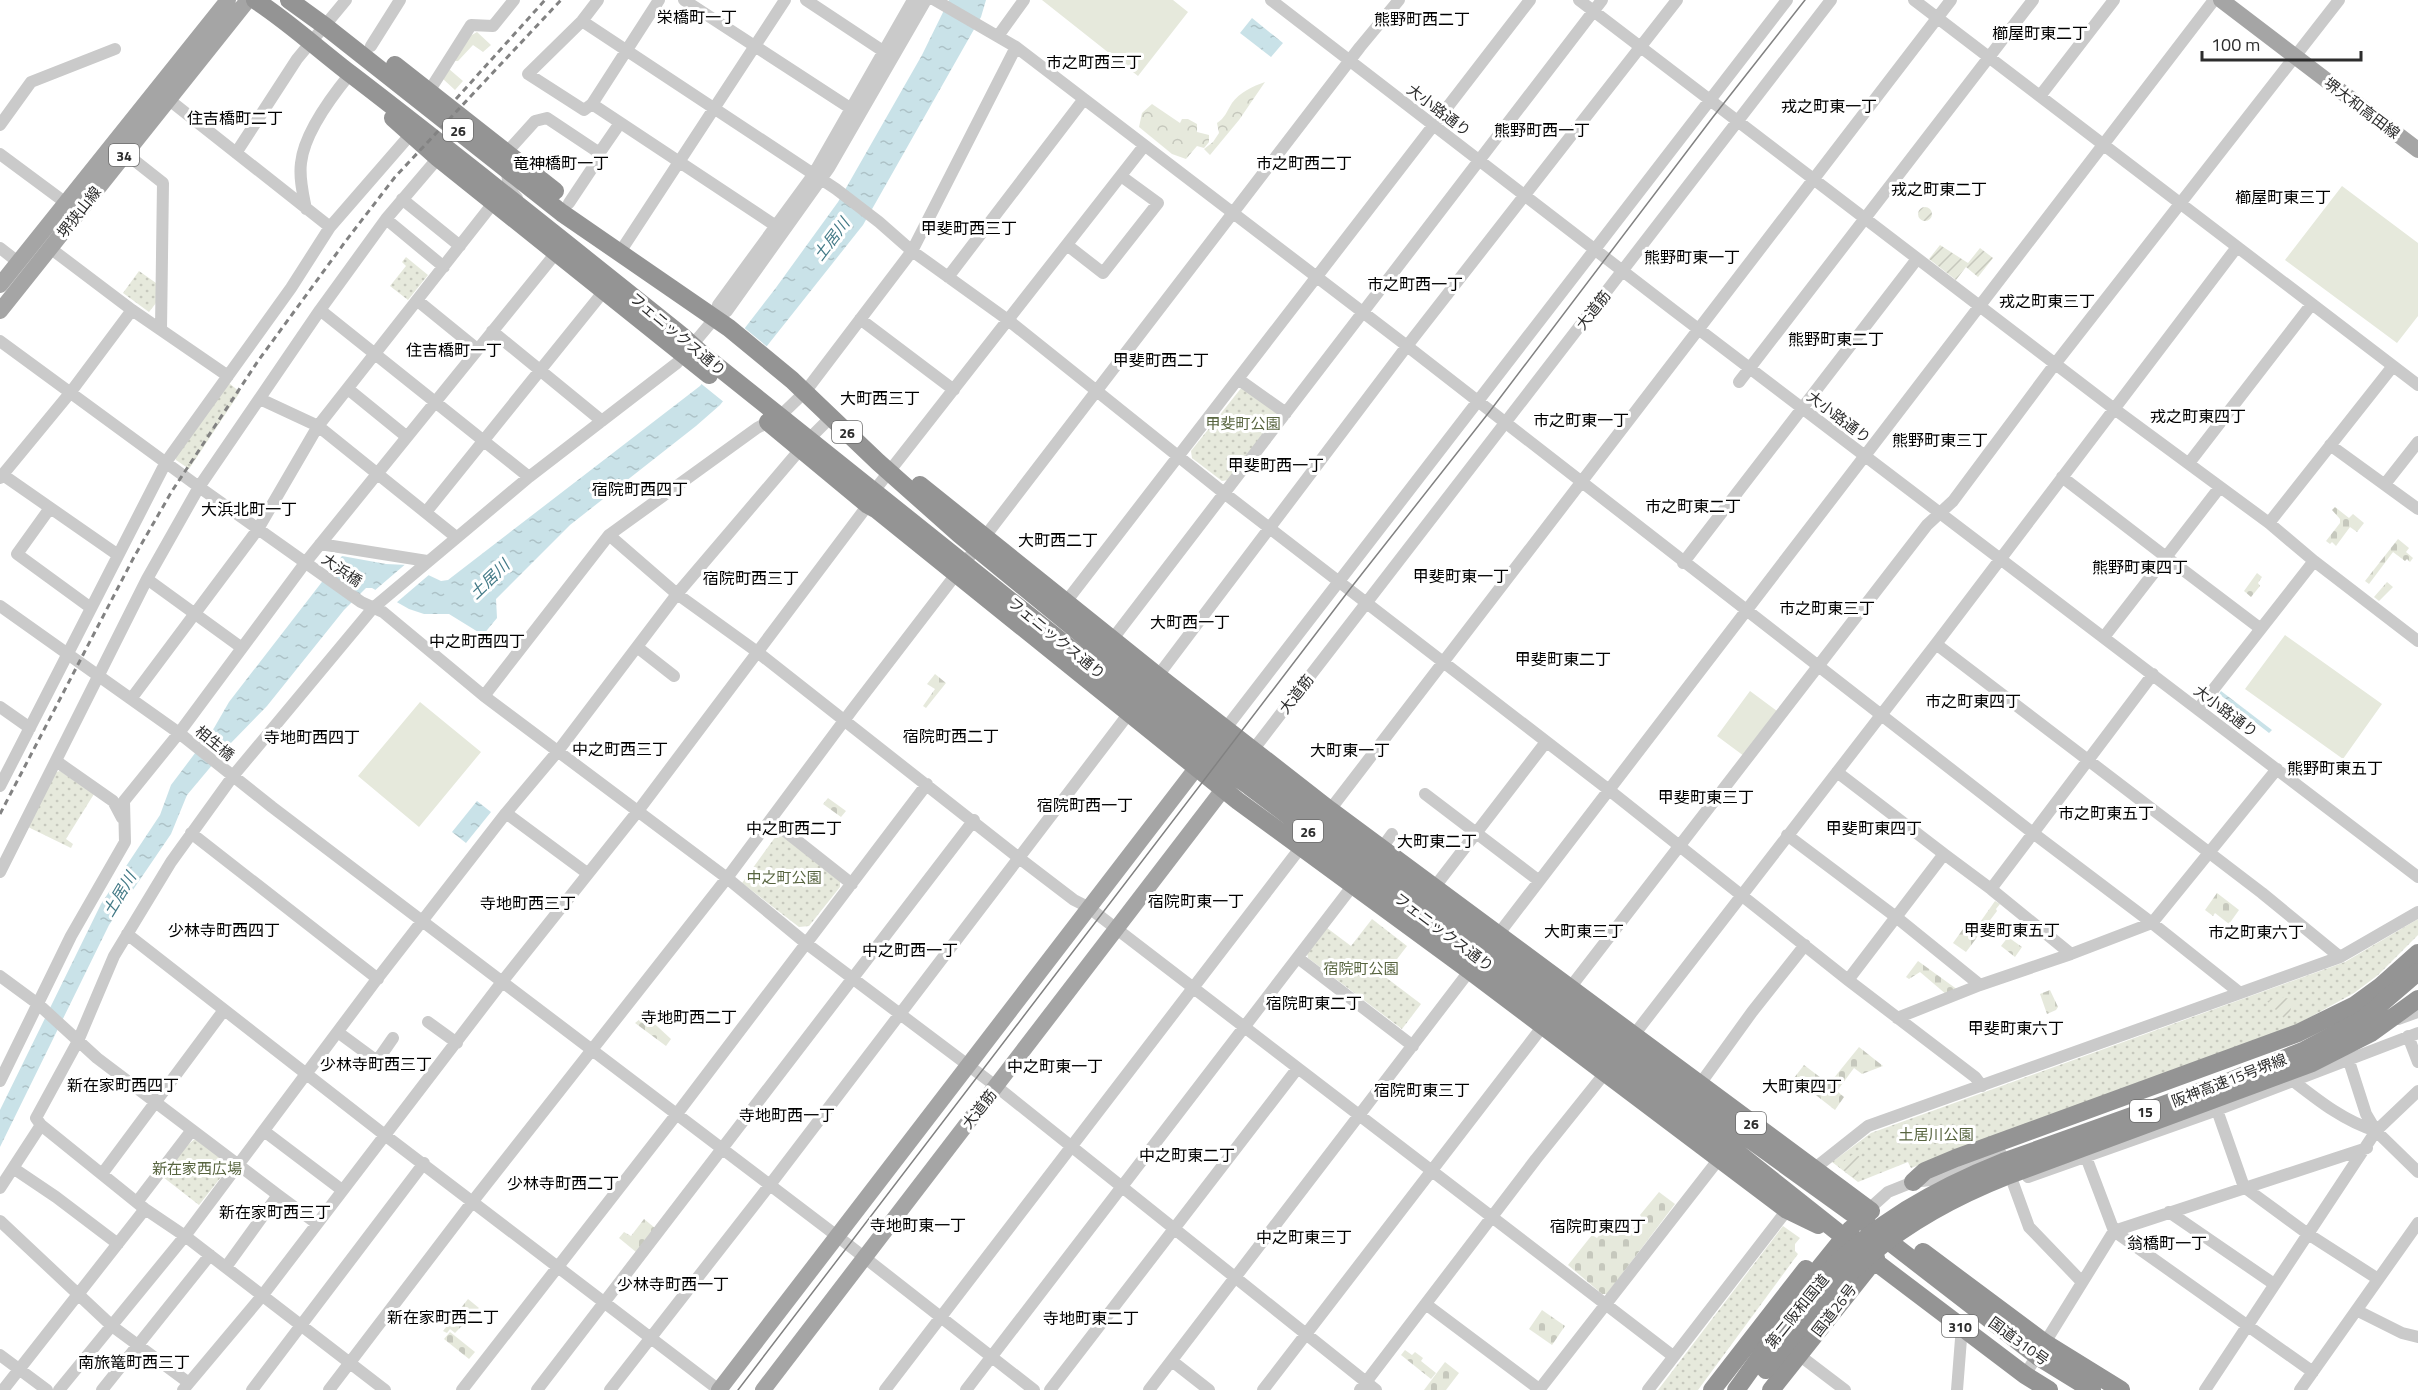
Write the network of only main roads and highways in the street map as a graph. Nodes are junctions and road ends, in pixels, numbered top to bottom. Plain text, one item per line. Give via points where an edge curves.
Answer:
1 (228, 0) edge
2 (248, 0) edge
3 (255, 0) edge
4 (290, 0) edge
5 (2221, 0) edge
6 (329, 21) junction
7 (350, 74) junction
8 (426, 97) junction
9 (2418, 150) edge
10 (498, 197) junction
11 (560, 247) junction
12 (0, 285) edge
13 (0, 311) edge
14 (1143, 695) junction
15 (1211, 748) junction
16 (1239, 769) junction
17 (1316, 827) junction
18 (1373, 859) junction
19 (1484, 953) junction
20 (2418, 953) edge
21 (2418, 972) edge
22 (2418, 999) edge
23 (1556, 1007) junction
24 (1619, 1054) junction
25 (1733, 1139) junction
26 (1913, 1182) road end
27 (1864, 1214) junction
28 (1844, 1237) junction
29 (1882, 1246) junction
30 (1775, 1323) junction
31 (2041, 1350) junction
32 (719, 1390) edge
33 (763, 1390) edge
34 (1712, 1390) edge
35 (1722, 1390) edge
36 (1729, 1390) edge
37 (1736, 1390) edge
38 (1751, 1390) edge
39 (1756, 1390) edge
40 (1771, 1390) edge
41 (2049, 1390) edge
42 (2092, 1390) edge
43 (2121, 1390) edge

1 - 12 main road, 堺狭山線 / 34
2 - 13 main road, 堺狭山線 / 34
3 - 7 highway, 26
4 - 6 highway, フェニックス通り / 26
5 - 9 main road, 堺大和高田線
6 - 8 highway, フェニックス通り / 26
6 - 8 highway, 26 via 371,46
7 - 10 highway, 26 via 438,140
7 - 10 highway, 26 via 410,135
8 - 14 highway, フェニックス通り / 26 via 772,363 889,472 906,473 980,542 1108,645
10 - 11 highway, 26
10 - 11 highway, 26 via 545,226
11 - 14 highway, フェニックス通り / 26 via 1088,672
14 - 15 highway, 26
14 - 15 highway, フェニックス通り / 26
15 - 16 highway, 26
15 - 16 highway, フェニックス通り / 26
15 - 32 main road
16 - 17 highway, 26
16 - 17 highway, フェニックス通り / 26
16 - 33 main road, 大道筋
17 - 18 highway, 26
17 - 18 highway, フェニックス通り / 26
18 - 19 highway, フェニックス通り / 26
18 - 19 highway, 26 via 1430,893
19 - 23 highway, 26
19 - 23 highway, フェニックス通り / 26
20 - 26 highway, 15 via 2355,1005 2298,1033 1925,1171
21 - 29 highway, 阪神高速15号堺線 / 15, bridge via 2364,1019 2305,1050 1971,1175 1909,1207
22 - 29 highway, 阪神高速15号堺線 / 15, bridge via 2371,1033 2312,1063 1976,1188 1919,1218
23 - 24 highway, 26
23 - 24 highway, フェニックス通り / 26
24 - 25 highway, 26
24 - 25 highway, フェニックス通り / 26
24 - 25 highway, 26 via 1700,1084
25 - 27 highway, フェニックス通り / 26
25 - 27 highway, 26 via 1815,1168
25 - 28 highway, フェニックス通り / 26
25 - 28 highway, 26 via 1787,1210
27 - 28 highway
27 - 29 highway, フェニックス通り / 26
28 - 29 highway, フェニックス通り / 26
28 - 30 highway
28 - 34 highway via 1816,1256
29 - 31 highway, 国道310号 / 310
29 - 31 highway via 1925,1254
29 - 37 highway, 第二阪和国道, bridge via 1821,1279
29 - 38 highway, 第二阪和国道, bridge via 1833,1288
29 - 39 highway
29 - 40 highway, 国道26号
29 - 41 highway, 国道310号 / 310 via 1962,1326
30 - 35 highway
30 - 36 highway
31 - 42 highway, 国道310号 / 310
31 - 43 highway

